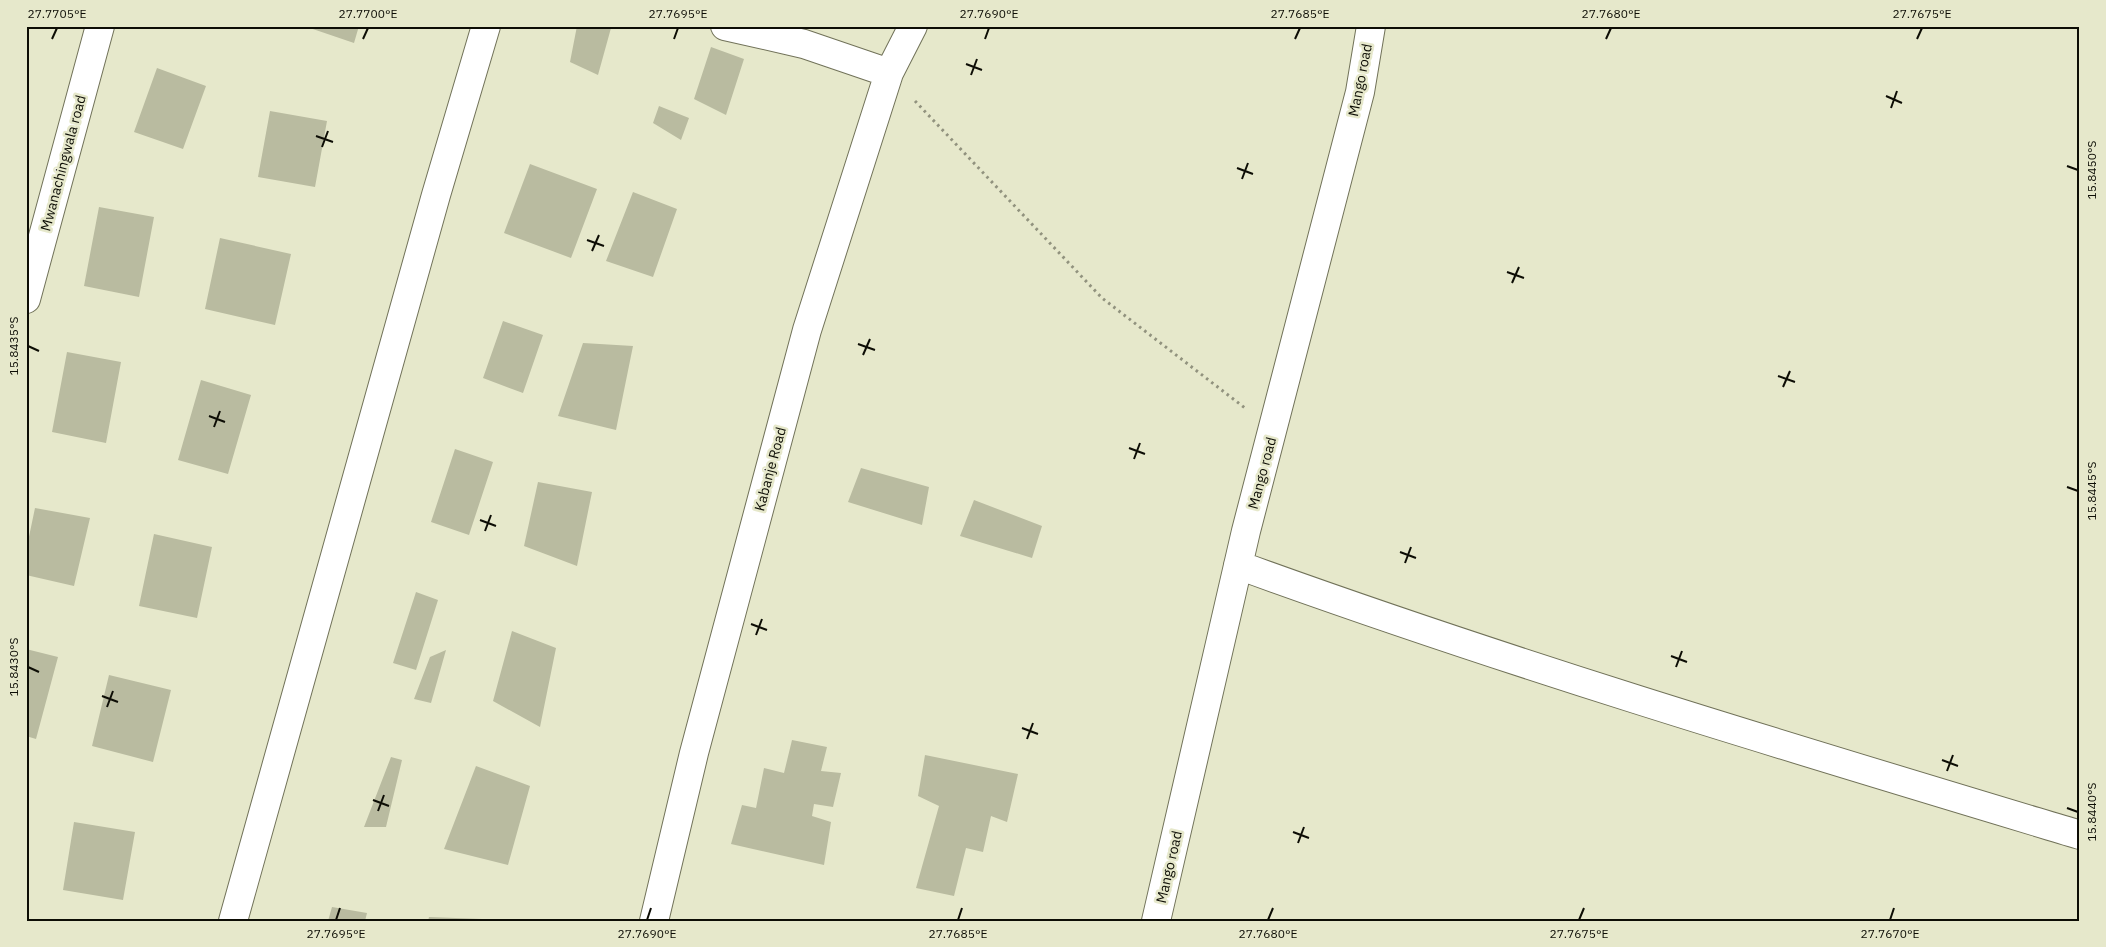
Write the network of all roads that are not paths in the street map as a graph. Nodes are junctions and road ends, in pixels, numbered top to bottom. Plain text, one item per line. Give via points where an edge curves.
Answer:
1 (100, 26) edge
2 (486, 26) edge
3 (725, 26) edge
4 (913, 26) edge
5 (1371, 26) edge
6 (889, 73) junction
7 (35, 231) edge
8 (26, 299) edge
9 (1238, 565) junction
10 (2080, 835) edge
11 (234, 921) edge
12 (654, 921) edge
13 (1156, 921) edge

1 - 7 street, Mwanachingwala road
2 - 11 street
3 - 6 street via 804,44
4 - 6 street, Kabanje Road
5 - 9 street, Mango road via 1360,92
6 - 12 street, Kabanje Road via 807,330 694,753
7 - 8 street, Mwanachingwala road
9 - 10 street via 1361,610 1671,712
9 - 13 street, Mango road

